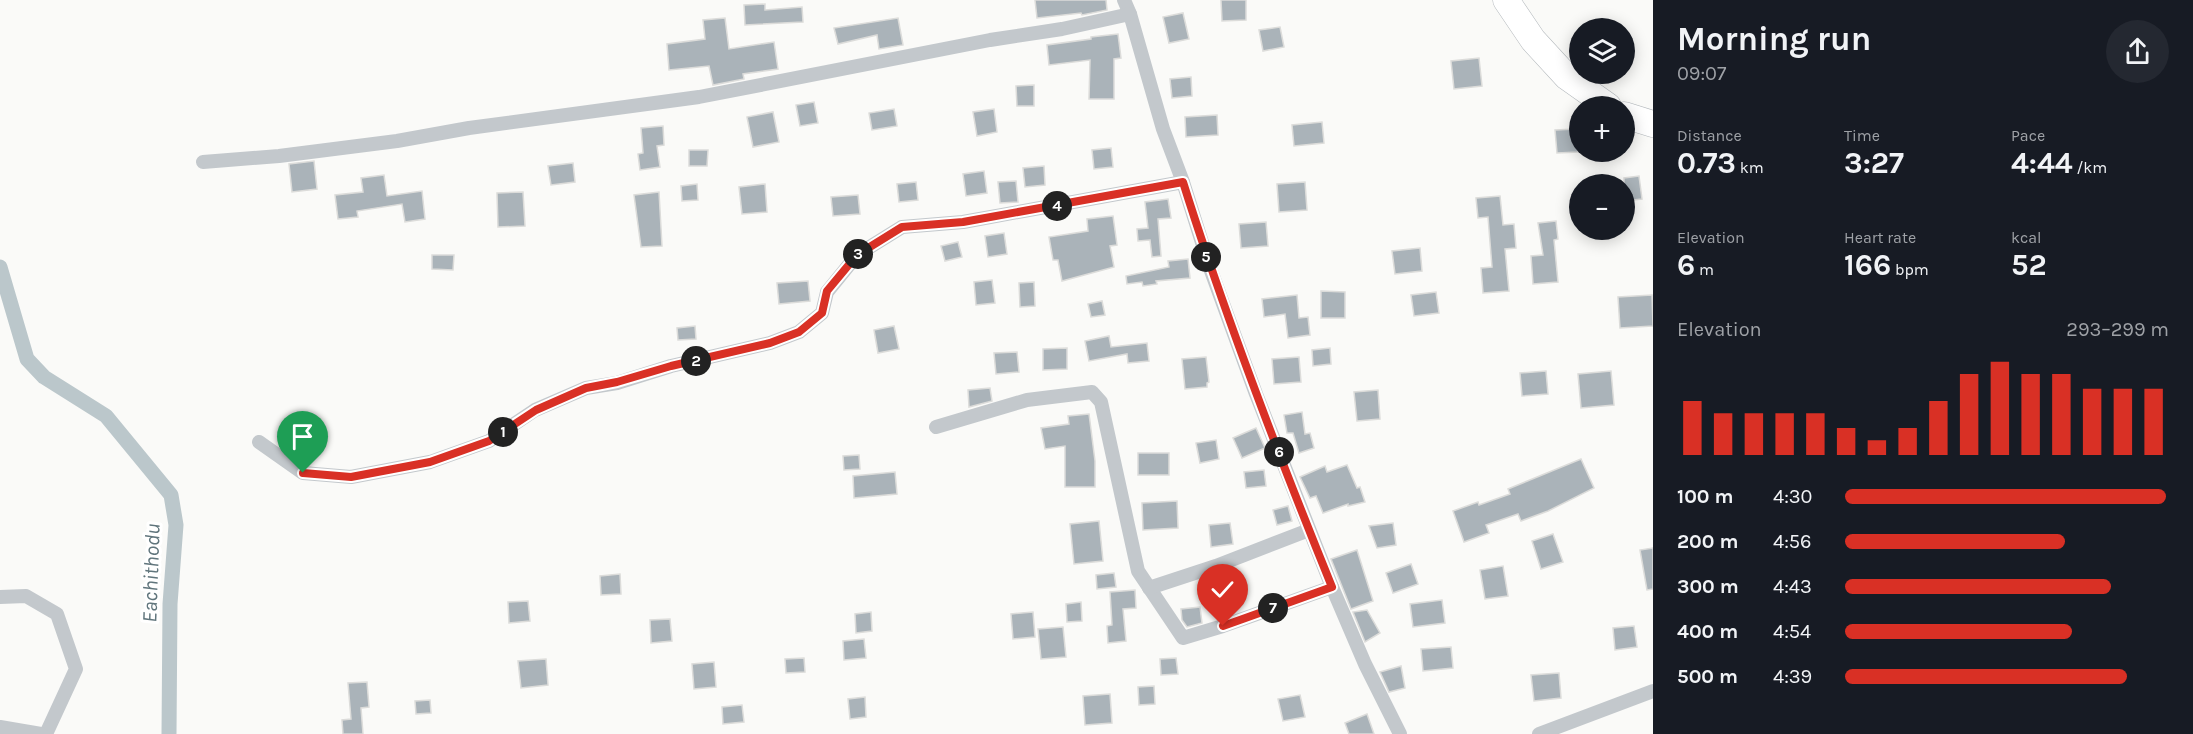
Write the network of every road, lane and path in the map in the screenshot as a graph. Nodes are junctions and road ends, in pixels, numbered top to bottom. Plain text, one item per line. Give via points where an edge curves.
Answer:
1 (1124, 0) edge
2 (1506, 0) edge
3 (1130, 14) junction
4 (1594, 96) edge
5 (1635, 118) edge
6 (1653, 124) edge
7 (203, 162) dead end
8 (1183, 182) junction
9 (936, 427) dead end
10 (259, 442) dead end
11 (1309, 530) junction
12 (1332, 587) junction
13 (1149, 588) junction
14 (0, 597) edge
15 (1653, 691) edge
16 (0, 727) edge
17 (41, 734) edge
18 (45, 734) edge
19 (1400, 734) edge
20 (1539, 734) edge

1 - 3 street
2 - 4 highway via 1533,40 1567,77
3 - 7 street via 699,97 397,141
3 - 8 street via 1163,129
5 - 6 highway
8 - 10 street via 963,222 902,227 857,255 827,291 822,313 799,332 770,343 586,388 536,410 489,441 430,462 351,477 303,473
8 - 11 street via 1210,268
9 - 13 street via 1027,400 1092,392 1101,402 1138,571
11 - 12 street
11 - 13 street
12 - 13 street via 1184,638
12 - 19 street
14 - 18 street via 26,596 57,614 76,669
15 - 20 street
16 - 17 street

